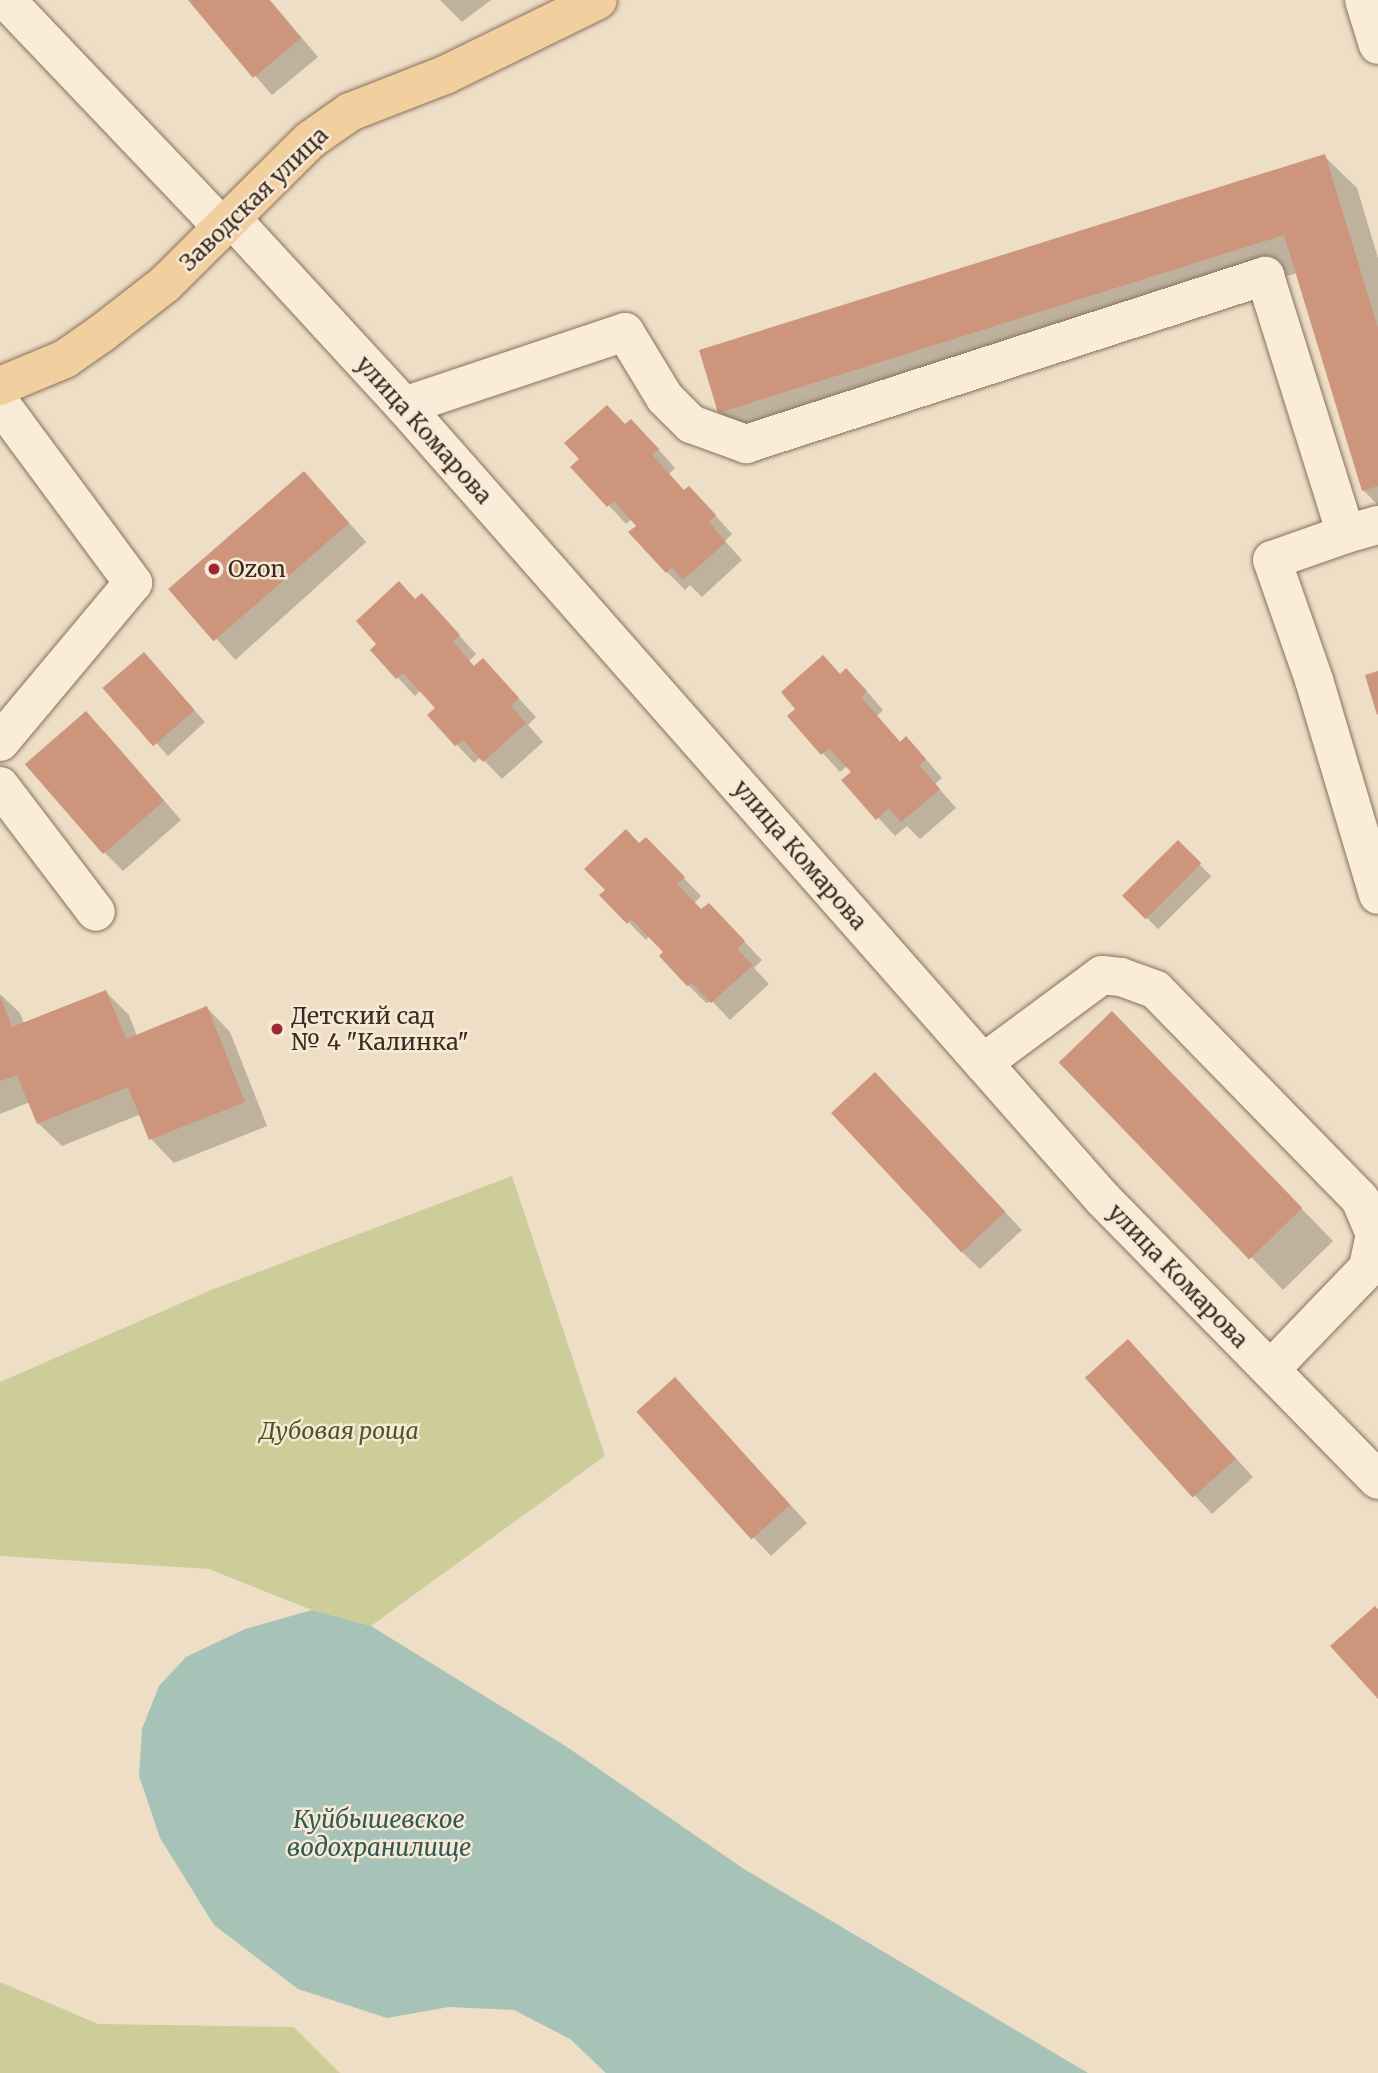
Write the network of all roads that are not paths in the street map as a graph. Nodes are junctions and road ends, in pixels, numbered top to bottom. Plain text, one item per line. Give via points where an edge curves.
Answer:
1 (6, 0) edge
2 (598, 0) edge
3 (1364, 0) edge
4 (1378, 45) edge
5 (228, 223) junction
6 (0, 386) edge
7 (0, 403) edge
8 (404, 406) junction
9 (1362, 530) edge
10 (0, 742) edge
11 (0, 786) edge
12 (1378, 895) edge
13 (96, 912) dead end
14 (983, 1063) junction
15 (1270, 1370) junction
16 (1378, 1480) edge

1 - 5 street, улица Комарова
2 - 5 main road, Заводская улица via 445,75 350,113 310,140
3 - 4 street
5 - 6 main road, Заводская улица via 165,284 102,334 65,359
5 - 8 street, улица Комарова
7 - 10 street via 133,583
8 - 9 street via 625,332 666,398 691,424 746,444 1265,276
8 - 14 street, улица Комарова
9 - 12 street via 1272,560 1314,680
11 - 13 street
14 - 15 street, улица Комарова via 1103,1199
14 - 15 street via 1102,975 1121,977 1156,990 1360,1199 1375,1234 1368,1268
15 - 16 street, улица Комарова

